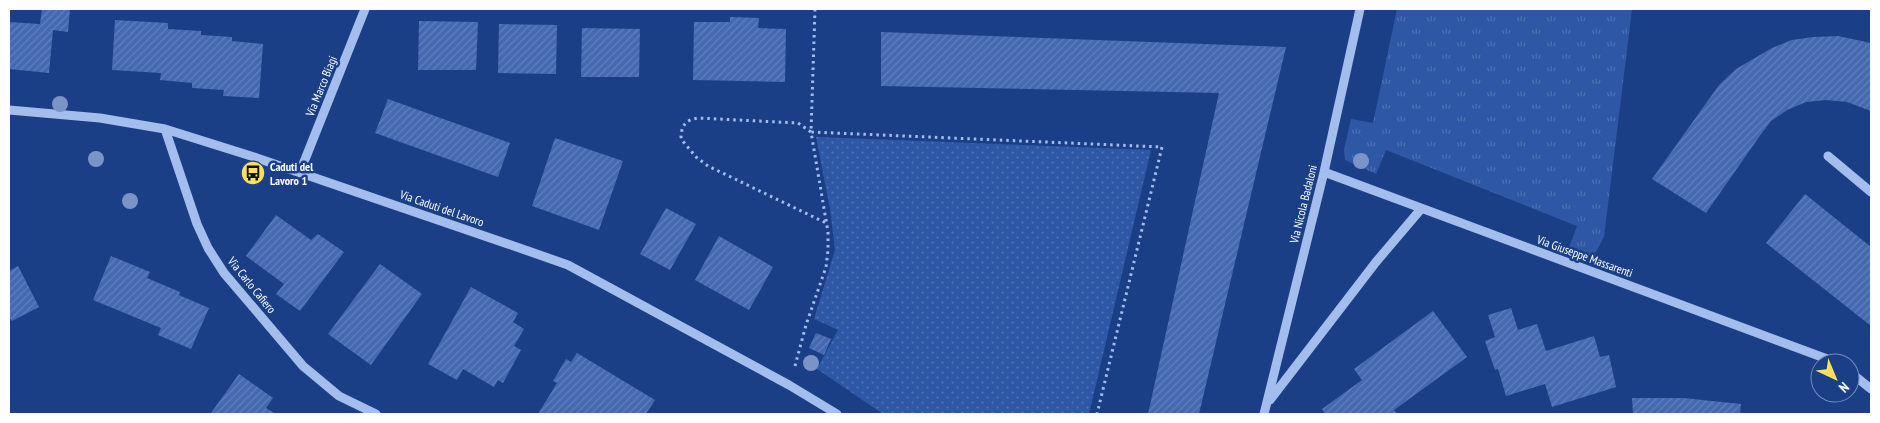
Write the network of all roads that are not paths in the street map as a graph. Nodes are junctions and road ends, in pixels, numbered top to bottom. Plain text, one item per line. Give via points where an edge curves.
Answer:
1 (365, 9) edge
2 (1360, 9) edge
3 (9, 110) edge
4 (164, 129) junction
5 (1828, 156) dead end
6 (300, 172) junction
7 (1324, 172) junction
8 (1871, 192) edge
9 (1421, 209) junction
10 (1811, 353) edge
11 (1860, 380) edge
12 (1871, 389) edge
13 (1267, 404) junction
14 (376, 414) edge
15 (837, 414) edge
16 (1264, 414) edge

1 - 6 street, Via Marco Biagi
2 - 7 street, Via Nicola Badaloni
3 - 4 street, Via Caduti del Lavoro via 100,118
4 - 6 street, Via Caduti del Lavoro
4 - 14 street, Via Carlo Cafiero via 197,224 224,273 303,366 339,396
5 - 8 street
6 - 15 street, Via Caduti del Lavoro via 568,265
7 - 9 street, Via Giuseppe Massarenti
7 - 13 street, Via Nicola Badaloni
9 - 10 street, Via Giuseppe Massarenti
9 - 13 street, Via Nicola Badaloni
11 - 12 street
13 - 16 street, Via Nicola Badaloni

